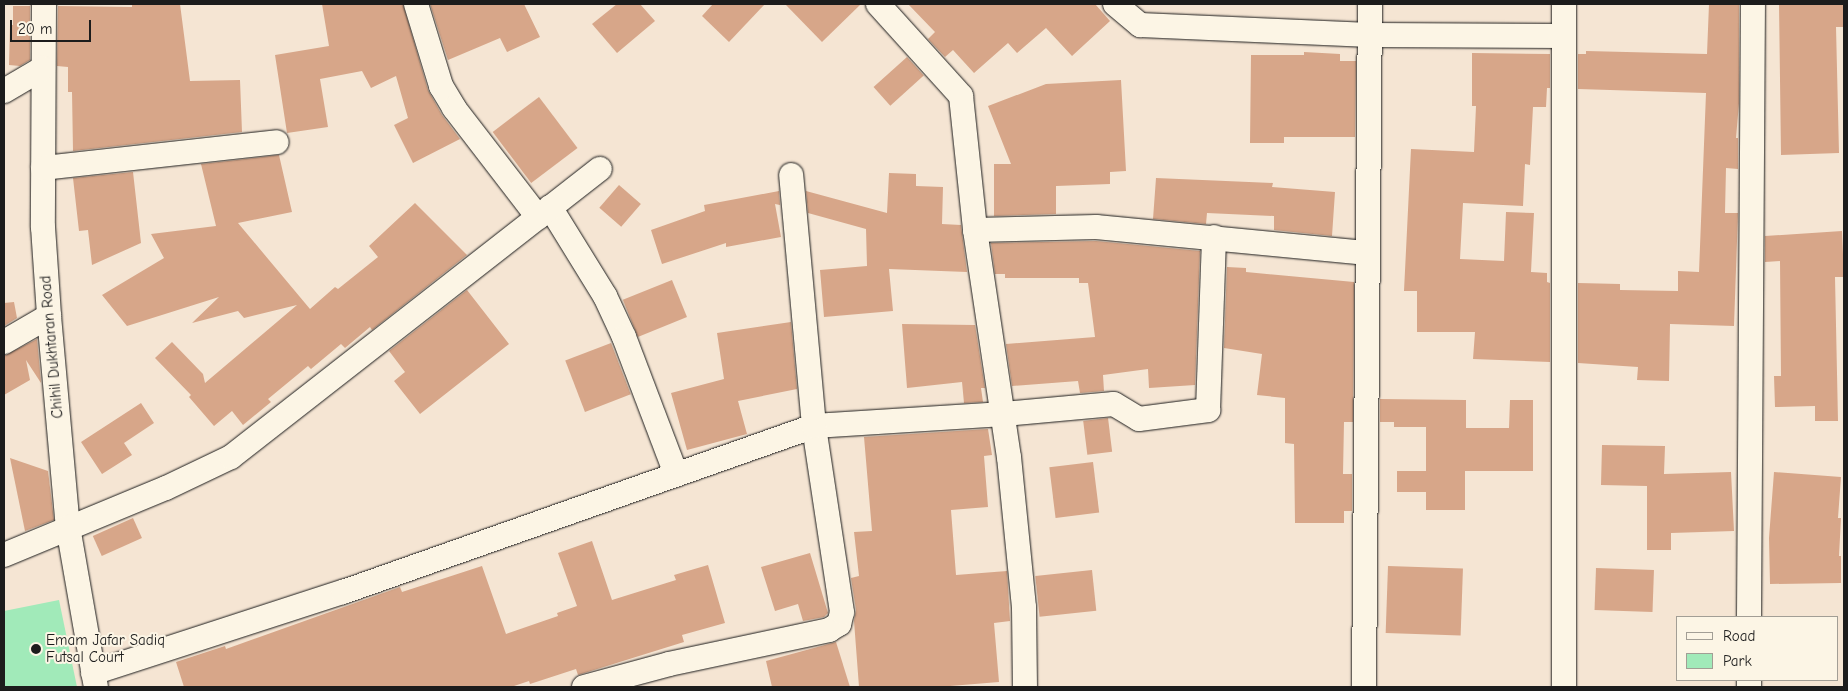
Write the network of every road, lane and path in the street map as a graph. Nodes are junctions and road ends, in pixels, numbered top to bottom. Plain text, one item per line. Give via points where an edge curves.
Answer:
1 (44, 4) edge
2 (416, 4) edge
3 (878, 4) edge
4 (1115, 4) edge
5 (1370, 4) edge
6 (1564, 4) edge
7 (1753, 4) edge
8 (1370, 35) junction
9 (1564, 36) junction
10 (43, 68) junction
11 (4, 91) edge
12 (278, 142) dead end
13 (43, 168) junction
14 (600, 169) dead end
15 (790, 175) dead end
16 (544, 212) junction
17 (975, 230) junction
18 (1214, 237) junction
19 (1368, 253) junction
20 (49, 316) junction
21 (4, 342) edge
22 (1004, 414) junction
23 (814, 426) junction
24 (676, 474) junction
25 (68, 527) junction
26 (4, 555) edge
27 (1750, 616) edge
28 (94, 680) edge
29 (584, 687) edge
30 (1025, 687) edge
31 (1364, 687) edge
32 (1564, 687) edge

1 - 10 street, Chihil Dukhtaran Road
2 - 16 street via 441,86 454,108
3 - 17 street via 961,96
4 - 8 street via 1140,25
5 - 8 street
6 - 9 street
7 - 27 street
8 - 9 street
8 - 19 street
9 - 32 street
10 - 11 street
10 - 13 street, Chihil Dukhtaran Road
12 - 13 street
13 - 20 street, Chihil Dukhtaran Road
14 - 16 street
15 - 23 street
16 - 24 street via 604,296 624,337
16 - 25 street via 230,457 166,488
17 - 18 street via 1096,226
17 - 22 street
18 - 19 street
18 - 22 street via 1208,410 1138,419 1114,404
19 - 31 street
20 - 21 street
20 - 25 street, Chihil Dukhtaran Road
22 - 23 street
22 - 30 street via 1024,607
23 - 24 street
23 - 29 street via 842,612 839,624 829,630 669,664
24 - 28 street
25 - 26 street
25 - 28 street, Chihil Dukhtaran Road

